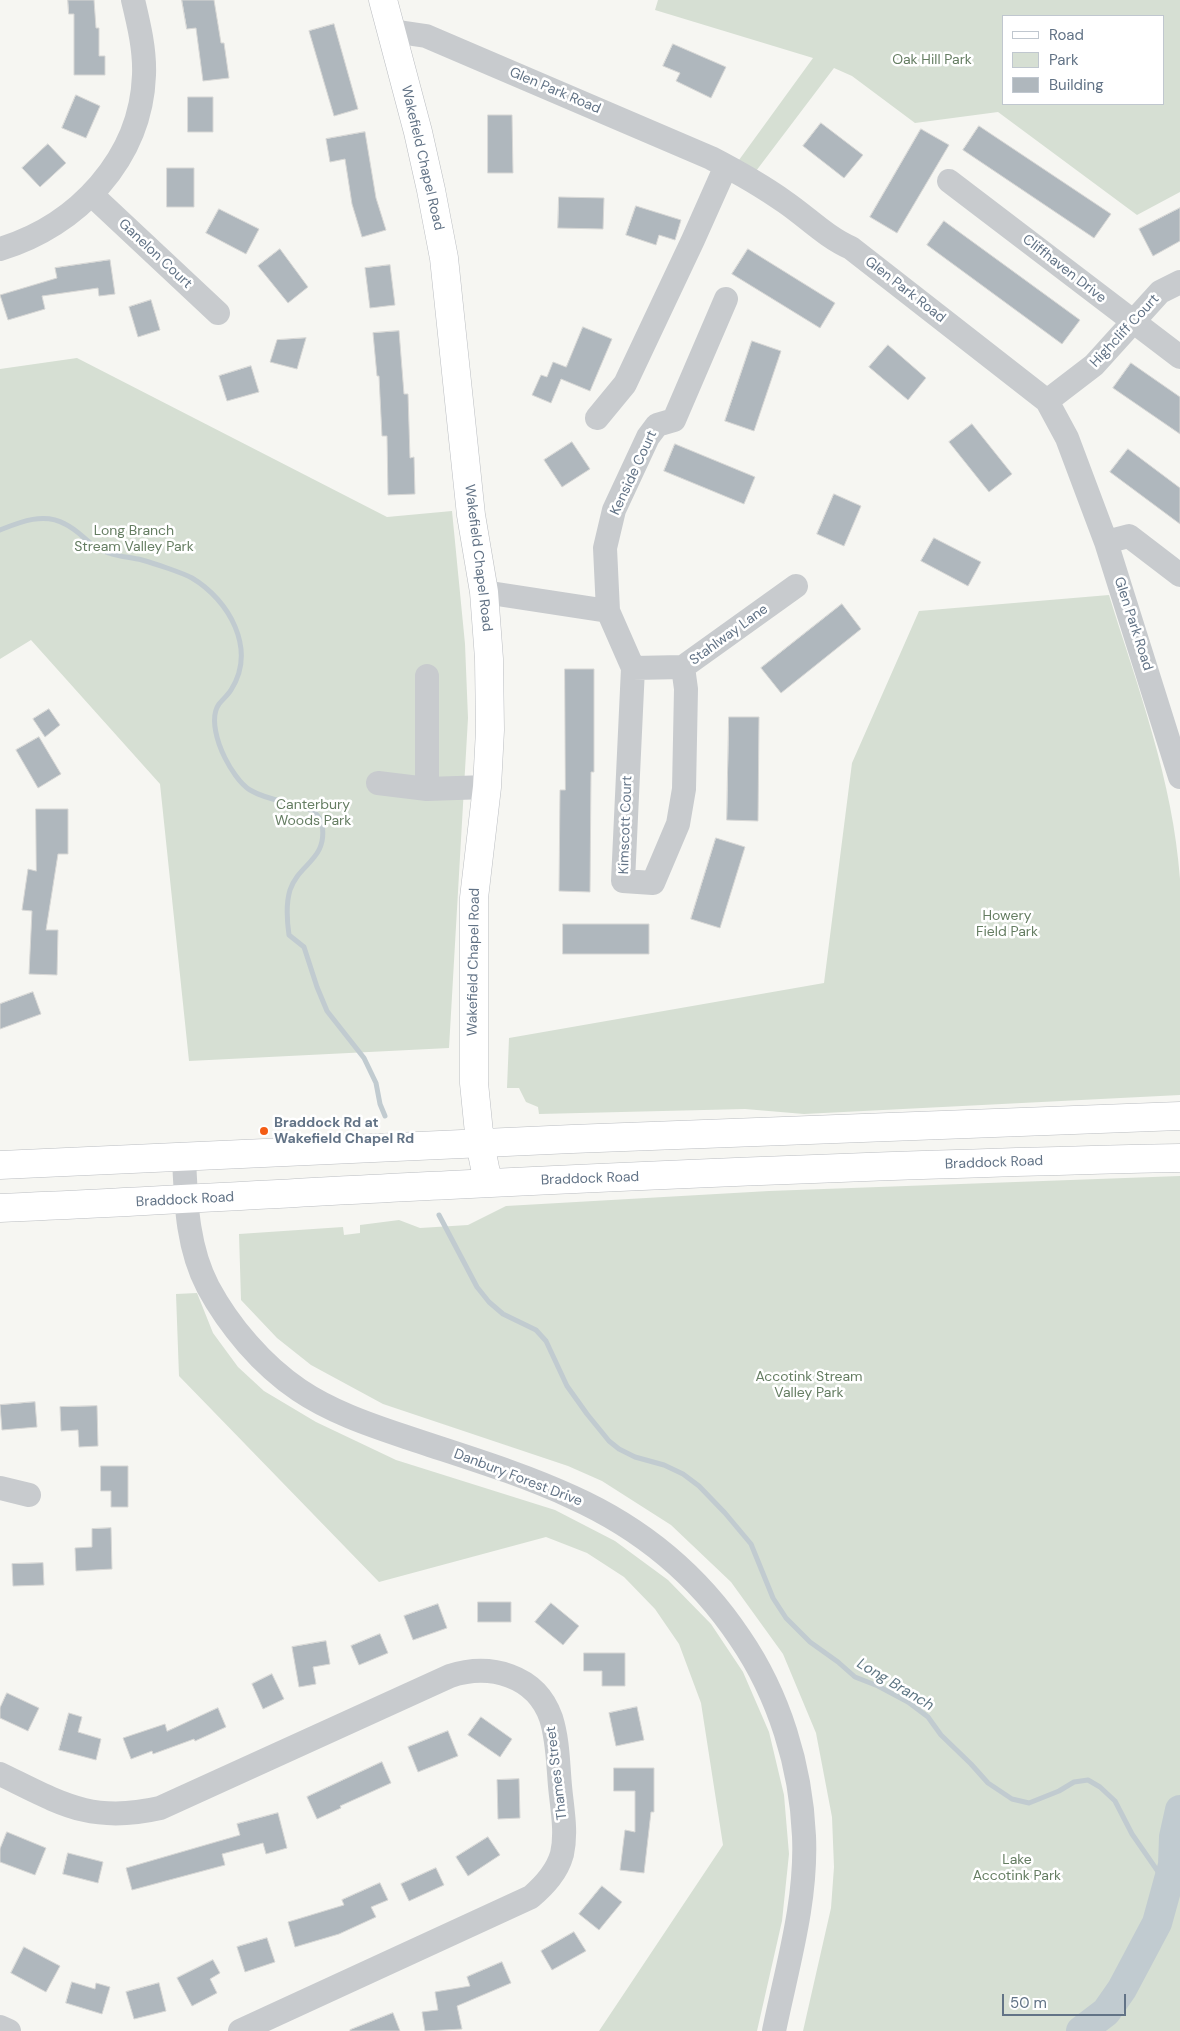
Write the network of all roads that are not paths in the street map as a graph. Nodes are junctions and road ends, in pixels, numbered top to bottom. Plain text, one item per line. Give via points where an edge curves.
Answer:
1 (133, 0) edge
2 (384, 0) edge
3 (392, 31) junction
4 (726, 166) junction
5 (949, 181) dead end
6 (92, 195) junction
7 (0, 249) edge
8 (1180, 282) edge
9 (726, 299) dead end
10 (218, 313) dead end
11 (1134, 323) junction
12 (1180, 357) edge
13 (1047, 401) junction
14 (596, 418) dead end
15 (1106, 542) junction
16 (1180, 574) edge
17 (796, 586) dead end
18 (484, 592) junction
19 (608, 611) junction
20 (683, 667) junction
21 (633, 668) junction
22 (427, 676) dead end
23 (1180, 777) edge
24 (378, 783) dead end
25 (487, 786) junction
26 (427, 789) junction
27 (1180, 1116) edge
28 (480, 1144) junction
29 (184, 1158) junction
30 (1180, 1158) edge
31 (0, 1165) edge
32 (488, 1183) junction
33 (186, 1200) junction
34 (0, 1208) edge
35 (0, 1488) edge
36 (29, 1495) dead end
37 (0, 1774) edge
38 (0, 2026) edge
39 (10, 2031) edge
40 (240, 2031) edge
41 (774, 2031) edge

1 - 6 street via 143,47 144,77 139,106 132,132 119,158
2 - 3 main road, Wakefield Chapel Road
3 - 4 street, Glen Park Road via 426,36
3 - 18 main road, Wakefield Chapel Road via 431,190 444,258 471,515
4 - 13 street, Glen Park Road via 784,201 832,239 851,248
4 - 14 street via 625,384
5 - 11 street, Cliffhaven Drive
6 - 7 street via 50,228
6 - 10 street, Ganelon Court
8 - 11 street, Highcliff Court via 1160,292
9 - 19 street, Kenside Court via 674,420 657,425 648,437 614,510 605,548
11 - 12 street, Cliffhaven Drive
11 - 13 street, Highcliff Court via 1094,365
13 - 15 street, Glen Park Road via 1066,438
15 - 16 street via 1129,536
15 - 23 street, Glen Park Road
17 - 20 street, Stahlway Lane
18 - 19 street
18 - 25 main road, Wakefield Chapel Road via 490,730
19 - 21 street
20 - 21 street, Stahlway Lane
20 - 21 street, Kimscott Court via 686,690 684,789 678,824 653,883 623,880
22 - 26 street
24 - 26 street
25 - 26 street
25 - 28 main road, Wakefield Chapel Road via 474,898 474,1083
27 - 28 main road
28 - 29 main road
28 - 32 main road, Wakefield Chapel Road
29 - 31 main road
29 - 33 street, Danbury Forest Drive
30 - 32 main road, Braddock Road
32 - 33 main road, Braddock Road
33 - 34 main road, Braddock Road
33 - 41 street, Danbury Forest Drive via 190,1235 208,1286 253,1349 286,1380 326,1406 365,1423 534,1481 607,1514 640,1534 676,1563 729,1620 768,1685 790,1747 800,1796 804,1836 799,1915
35 - 36 street
37 - 40 street, Thames Street via 69,1806 114,1815 136,1813 160,1808 464,1671 498,1672 529,1687 550,1716 555,1734 564,1835 562,1854 544,1886 531,1897
38 - 39 street

